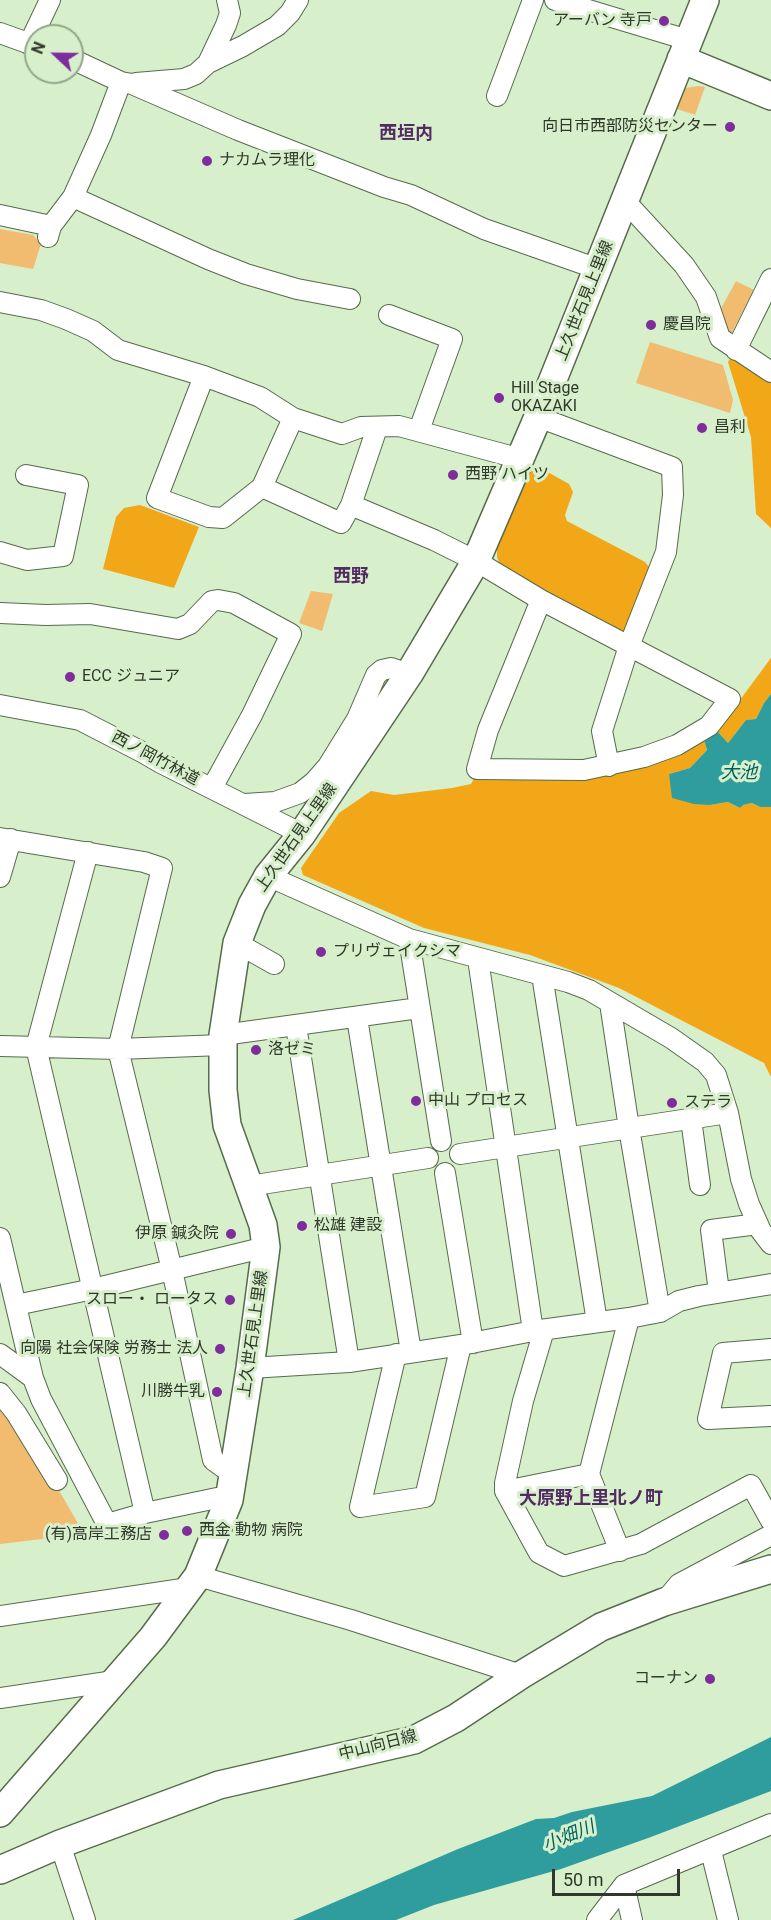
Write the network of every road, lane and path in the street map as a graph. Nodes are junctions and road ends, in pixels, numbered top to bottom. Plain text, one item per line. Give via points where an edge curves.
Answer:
1 (50, 0) edge
2 (227, 0) edge
3 (298, 0) edge
4 (533, 0) edge
5 (555, 0) edge
6 (705, 0) edge
7 (41, 24) edge
8 (0, 33) edge
9 (24, 42) edge
10 (684, 49) junction
11 (84, 63) edge
12 (208, 63) junction
13 (127, 83) junction
14 (497, 96) dead end
15 (771, 96) edge
16 (73, 197) junction
17 (625, 201) junction
18 (0, 215) edge
19 (598, 269) junction
20 (771, 279) edge
21 (350, 299) dead end
22 (0, 303) edge
23 (389, 315) dead end
24 (736, 350) junction
25 (771, 372) edge
26 (204, 376) junction
27 (538, 417) junction
28 (293, 418) junction
29 (377, 428) junction
30 (419, 430) junction
31 (521, 459) junction
32 (26, 475) dead end
33 (262, 487) junction
34 (351, 505) junction
35 (0, 552) edge
36 (476, 561) junction
37 (541, 600) junction
38 (0, 613) edge
39 (629, 645) junction
40 (409, 674) junction
41 (0, 705) edge
42 (609, 766) junction
43 (212, 788) junction
44 (245, 804) junction
45 (302, 834) junction
46 (5, 839) edge
47 (88, 852) junction
48 (268, 876) junction
49 (0, 877) edge
50 (409, 939) junction
51 (237, 943) junction
52 (478, 959) junction
53 (274, 964) dead end
54 (542, 975) junction
55 (610, 1003) junction
56 (419, 1008) junction
57 (357, 1018) junction
58 (296, 1026) junction
59 (223, 1040) junction
60 (0, 1046) edge
61 (36, 1047) junction
62 (118, 1049) junction
63 (728, 1113) junction
64 (691, 1119) junction
65 (629, 1128) junction
66 (566, 1137) junction
67 (441, 1141) junction
68 (505, 1146) junction
69 (460, 1154) junction
70 (428, 1158) junction
71 (382, 1166) junction
72 (445, 1173) junction
73 (320, 1175) junction
74 (700, 1185) dead end
75 (249, 1186) junction
76 (758, 1224) junction
77 (0, 1238) edge
78 (771, 1244) edge
79 (266, 1247) junction
80 (172, 1270) junction
81 (771, 1284) edge
82 (93, 1289) junction
83 (719, 1292) junction
84 (16, 1305) junction
85 (660, 1312) junction
86 (629, 1318) junction
87 (597, 1322) junction
88 (538, 1331) junction
89 (467, 1344) junction
90 (771, 1349) edge
91 (404, 1353) junction
92 (0, 1354) edge
93 (349, 1362) junction
94 (250, 1368) junction
95 (33, 1378) junction
96 (0, 1393) edge
97 (771, 1416) edge
98 (589, 1474) junction
99 (57, 1479) dead end
100 (232, 1487) junction
101 (505, 1491) junction
102 (145, 1513) junction
103 (771, 1521) edge
104 (771, 1534) edge
105 (620, 1551) junction
106 (771, 1569) edge
107 (193, 1582) junction
108 (664, 1602) junction
109 (0, 1616) edge
110 (520, 1675) junction
111 (114, 1681) junction
112 (0, 1698) edge
113 (0, 1813) edge
114 (771, 1824) edge
115 (60, 1845) junction
116 (711, 1851) junction
117 (0, 1870) edge
118 (624, 1886) junction
119 (85, 1920) edge
120 (597, 1920) edge
121 (632, 1920) edge
122 (728, 1920) edge

1 - 7 street
2 - 12 street via 230,13
3 - 12 street via 277,26
4 - 14 street
5 - 10 street
6 - 10 main road, 上久世石見上里線
8 - 9 street
10 - 15 main road
10 - 17 main road, 上久世石見上里線
11 - 13 street
12 - 13 street via 184,79
13 - 16 street
13 - 19 street via 258,138 411,195 484,229
16 - 18 street via 50,231
16 - 21 street via 246,274
17 - 19 main road, 上久世石見上里線
17 - 24 street via 684,266 706,297 720,338
19 - 27 main road, 上久世石見上里線
20 - 24 street
22 - 26 street via 41,310 93,331 118,350
23 - 30 street via 452,339
24 - 25 street
26 - 28 street via 260,397
26 - 33 street via 157,498 209,517 223,518
27 - 31 main road, 上久世石見上里線
27 - 39 street via 672,467 666,552
28 - 29 street via 342,434 361,426
28 - 33 street
29 - 30 street via 399,426
29 - 34 street
30 - 31 street
31 - 36 main road, 上久世石見上里線
32 - 35 street via 78,485 63,556 27,560
33 - 34 street via 341,523
34 - 36 street
36 - 37 street
36 - 40 main road, 上久世石見上里線
37 - 39 street
37 - 42 street via 488,730 477,769 550,771
38 - 43 street via 90,614 178,629 218,600 234,603 291,634
39 - 42 street via 602,731
39 - 42 street via 730,699 709,726 677,745
40 - 44 street via 391,668 376,675 357,719 314,782 300,793 275,802
40 - 45 main road, 上久世石見上里線
41 - 43 street, 西ノ岡竹林道 via 80,720
43 - 44 street, 西ノ岡竹林道
44 - 45 street, 西ノ岡竹林道
45 - 48 main road, 上久世石見上里線
46 - 47 street
46 - 49 street
47 - 61 street
47 - 62 street via 162,868
48 - 50 street
48 - 51 main road, 上久世石見上里線
50 - 52 street
50 - 56 street
51 - 53 street
51 - 59 main road, 上久世石見上里線
52 - 54 street
52 - 68 street
54 - 55 street via 589,990
54 - 66 street
55 - 63 street via 705,1062 716,1075
55 - 65 street
56 - 57 street
56 - 67 street
57 - 58 street
57 - 71 street
58 - 59 street
58 - 73 street
59 - 62 street
59 - 75 main road, 上久世石見上里線 via 227,1125
60 - 61 street
61 - 62 street
61 - 82 street
62 - 80 street
63 - 64 street
63 - 76 street via 741,1179
64 - 65 street
64 - 74 street
65 - 66 street
65 - 85 street
66 - 68 street
66 - 87 street
67 - 69 street via 451,1143
67 - 70 street via 433,1146
68 - 69 street
68 - 88 street
69 - 72 street via 458,1165
70 - 71 street
70 - 72 street via 432,1168
71 - 73 street
71 - 91 street
72 - 89 street
73 - 75 street
73 - 93 street
75 - 79 main road, 上久世石見上里線 via 263,1225
76 - 78 street
76 - 83 street via 711,1230
77 - 84 street
79 - 80 street
79 - 94 main road, 上久世石見上里線
80 - 82 street
80 - 100 street via 213,1460
81 - 83 street
82 - 84 street
82 - 102 street
83 - 85 street via 679,1301
84 - 95 street
85 - 86 street
86 - 87 street
86 - 98 street
87 - 88 street
88 - 89 street
88 - 101 street
89 - 91 street
89 - 91 street via 426,1497 360,1508
90 - 97 street via 723,1353 708,1419
91 - 93 street
92 - 95 street
93 - 94 street
94 - 100 main road, 上久世石見上里線
95 - 102 street via 107,1524
96 - 99 street
98 - 101 street
98 - 105 street
100 - 102 street via 217,1498
100 - 107 main road, 上久世石見上里線
101 - 105 street via 539,1552 552,1561 564,1566
103 - 105 street via 751,1485 641,1544
104 - 108 street via 679,1584
106 - 108 main road, 中山向日線
107 - 109 street
107 - 110 street via 351,1620
107 - 111 main road, 上久世石見上里線
108 - 110 main road, 中山向日線 via 602,1627
110 - 115 main road, 中山向日線 via 456,1718 414,1740 219,1785
111 - 112 street
111 - 113 main road, 上久世石見上里線
114 - 116 street
115 - 117 main road, 中山向日線
115 - 119 street
116 - 118 street
116 - 122 street
118 - 120 street
118 - 121 street

